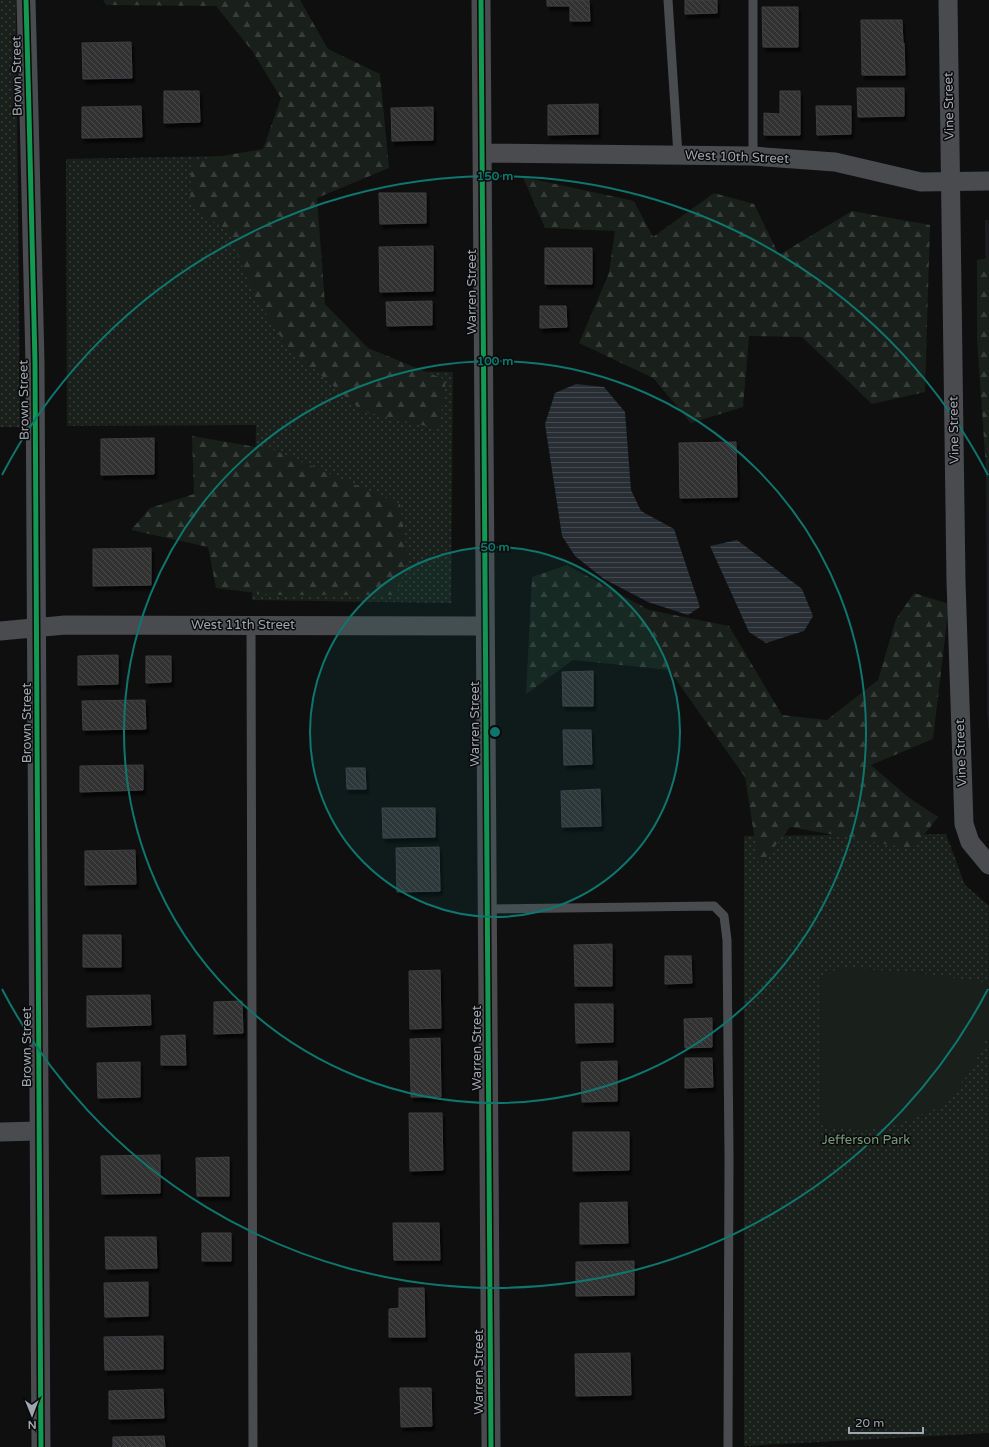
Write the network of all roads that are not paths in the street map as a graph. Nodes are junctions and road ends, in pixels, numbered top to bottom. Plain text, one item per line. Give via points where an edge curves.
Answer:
1 (26, 0) edge
2 (481, 0) edge
3 (668, 0) edge
4 (753, 0) edge
5 (948, 0) edge
6 (482, 152) junction
7 (678, 155) junction
8 (754, 156) junction
9 (950, 182) junction
10 (989, 182) edge
11 (251, 626) junction
12 (485, 626) junction
13 (37, 627) junction
14 (0, 630) edge
15 (985, 860) edge
16 (487, 909) junction
17 (38, 1131) junction
18 (0, 1132) edge
19 (41, 1447) edge
20 (253, 1447) edge
21 (491, 1447) edge
22 (728, 1447) edge

1 - 13 street, Brown Street
2 - 6 street, Warren Street
3 - 7 lane
4 - 8 lane
5 - 9 street, Vine Street
6 - 7 street, West 10th Street
6 - 12 street, Warren Street
7 - 8 street, West 10th Street
8 - 9 street, West 10th Street via 835,162 921,182
9 - 10 street, West 10th Street
9 - 15 street, Vine Street via 956,581 964,824 970,842
11 - 12 street, West 11th Street
11 - 13 street, West 11th Street
11 - 20 lane
12 - 16 street, Warren Street
13 - 14 street, West 11th Street
13 - 17 street, Brown Street
16 - 21 street, Warren Street
16 - 22 lane via 714,906 724,916 727,940 730,1157
17 - 18 street
17 - 19 street, Brown Street

